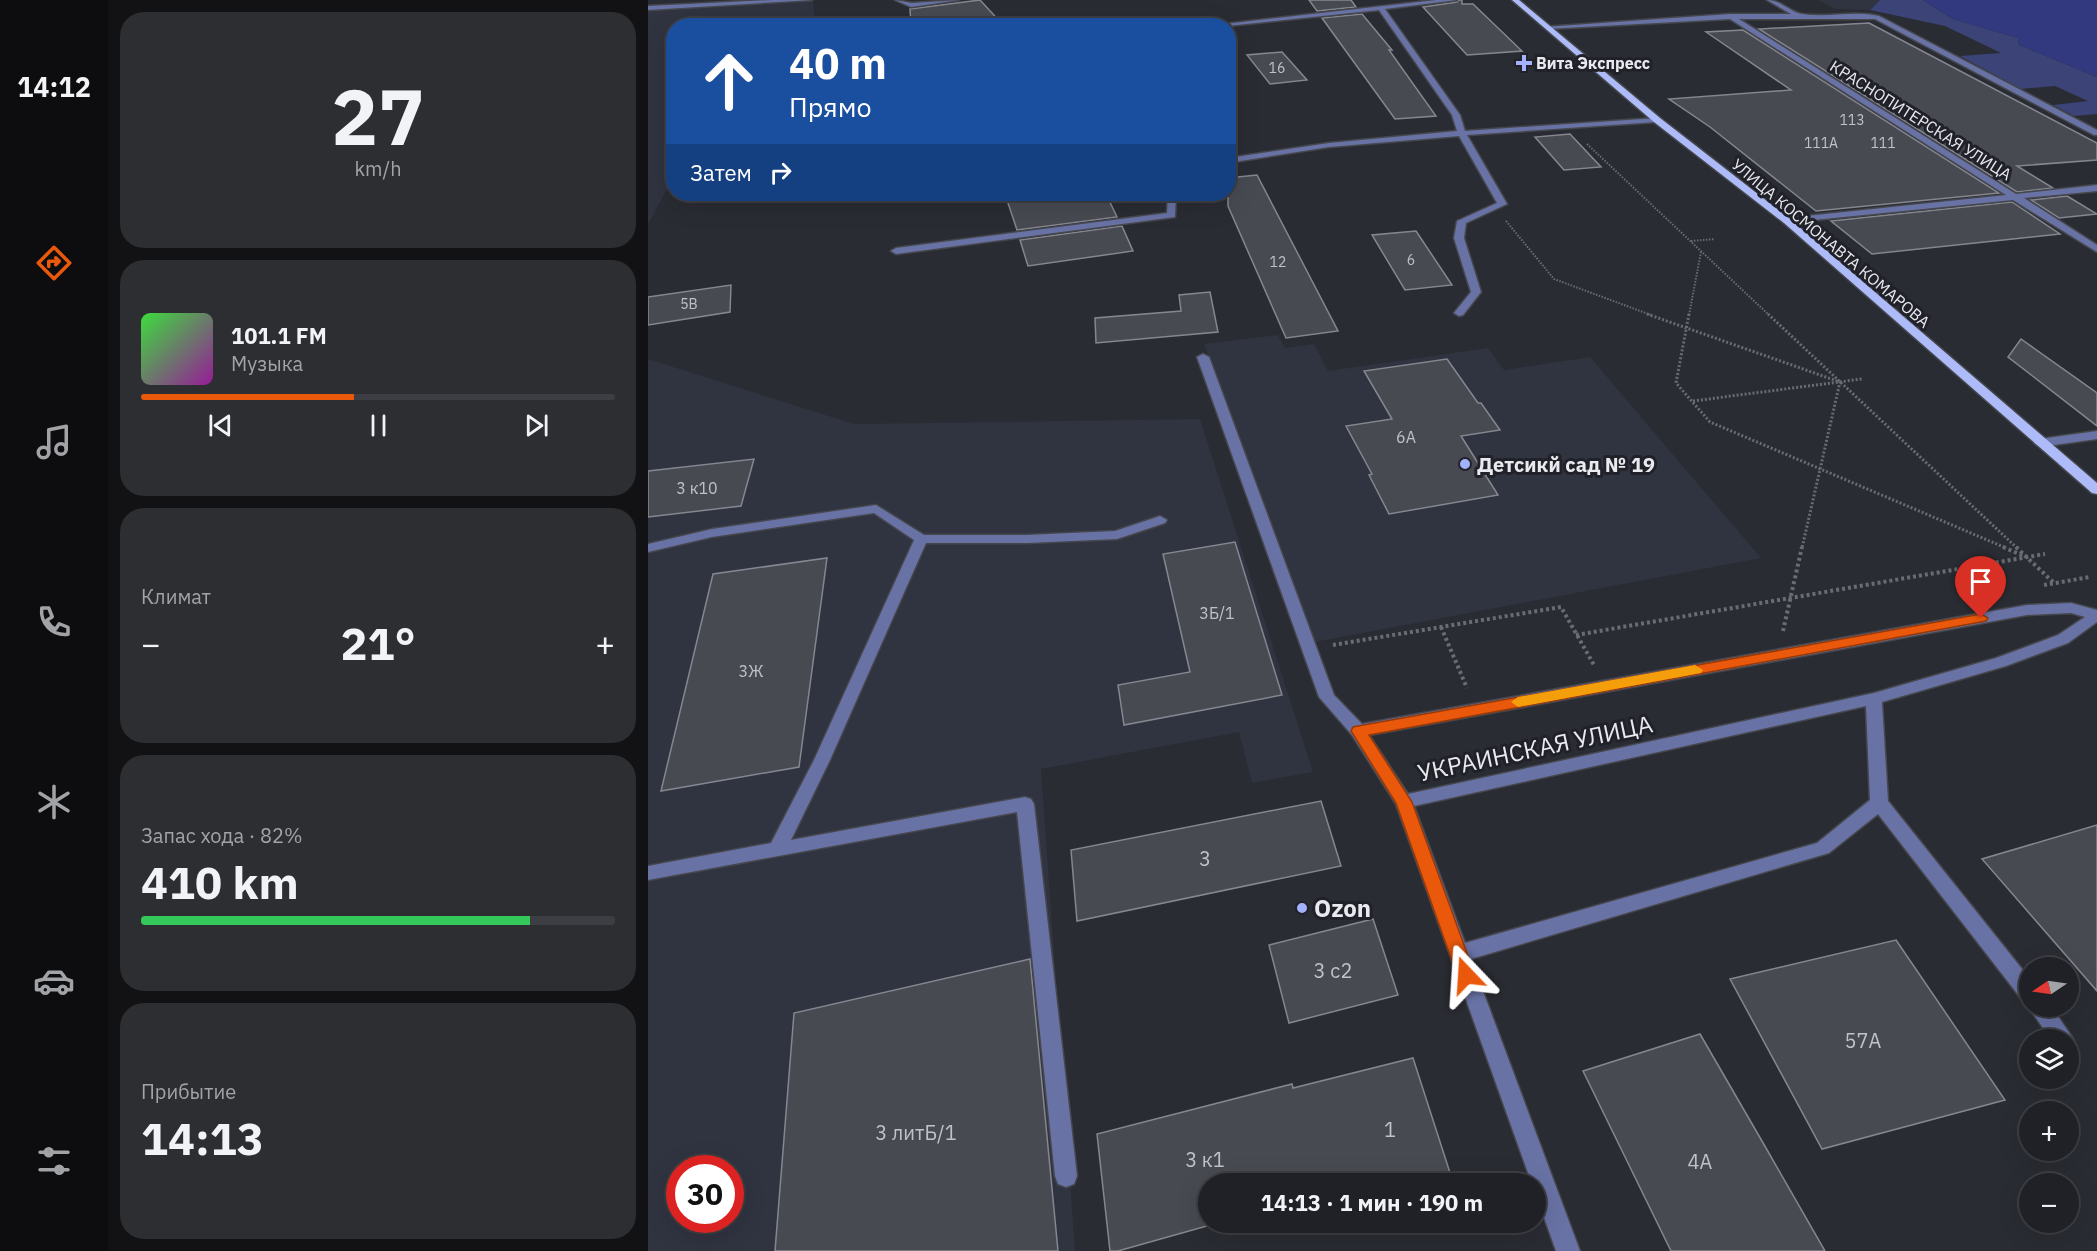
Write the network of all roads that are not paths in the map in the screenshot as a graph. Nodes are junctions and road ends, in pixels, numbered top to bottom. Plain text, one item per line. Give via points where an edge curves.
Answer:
1 (809, 0) edge
2 (898, 0) edge
3 (956, 0) edge
4 (1454, 0) edge
5 (1515, 0) edge
6 (1770, 0) edge
7 (1380, 7) junction
8 (648, 8) edge
9 (1797, 15) junction
10 (1730, 16) junction
11 (1236, 23) edge
12 (1547, 27) junction
13 (1657, 120) junction
14 (2097, 133) edge
15 (1462, 134) junction
16 (1236, 160) edge
17 (2097, 188) edge
18 (2014, 197) junction
19 (1172, 201) edge
20 (1786, 221) junction
21 (2097, 249) edge
22 (896, 251) dead end
23 (1459, 313) dead end
24 (1203, 357) dead end
25 (2097, 435) edge
26 (2040, 443) junction
27 (2097, 490) edge
28 (1160, 520) dead end
29 (921, 539) junction
30 (648, 548) edge
31 (2097, 615) edge
32 (1874, 699) junction
33 (1358, 731) junction
34 (1404, 802) junction
35 (1879, 803) junction
36 (777, 850) junction
37 (648, 873) edge
38 (1458, 954) junction
39 (2019, 981) edge
40 (2047, 1017) edge
41 (2056, 1029) edge
42 (1066, 1176) dead end
43 (1568, 1251) edge

1 - 8 street
2 - 3 street via 911,5
4 - 7 street
5 - 12 main road, УЛИЦА КОСМОНАВТА КОМАРОВА
6 - 9 street
7 - 11 street
7 - 15 street via 1456,115
9 - 10 street
9 - 14 street via 1877,17
10 - 12 street
10 - 18 street, КРАСНОПИТЕРСКАЯ УЛИЦА
12 - 13 main road, УЛИЦА КОСМОНАВТА КОМАРОВА
13 - 15 street
13 - 20 main road, УЛИЦА КОСМОНАВТА КОМАРОВА
15 - 16 street via 1329,145
15 - 23 street via 1502,204 1462,221 1459,238 1476,291
17 - 18 street
18 - 20 street
18 - 21 street, КРАСНОПИТЕРСКАЯ УЛИЦА
19 - 22 street via 1172,215
20 - 26 main road, УЛИЦА КОСМОНАВТА КОМАРОВА
24 - 33 street via 1327,697
25 - 26 street
26 - 27 main road, УЛИЦА КОСМОНАВТА КОМАРОВА
28 - 29 street via 1117,535
29 - 30 street via 876,509 712,533
29 - 36 street via 822,760
31 - 32 street, УКРАИНСКАЯ УЛИЦА via 2063,639 2001,662
31 - 33 street via 2071,608 2027,610
32 - 34 street, УКРАИНСКАЯ УЛИЦА
32 - 35 street
33 - 34 street
34 - 38 street, УКРАИНСКАЯ УЛИЦА
35 - 38 street via 1823,848
35 - 39 street
36 - 37 street
36 - 42 street via 1025,804
38 - 43 street, УКРАИНСКАЯ УЛИЦА
40 - 41 street

